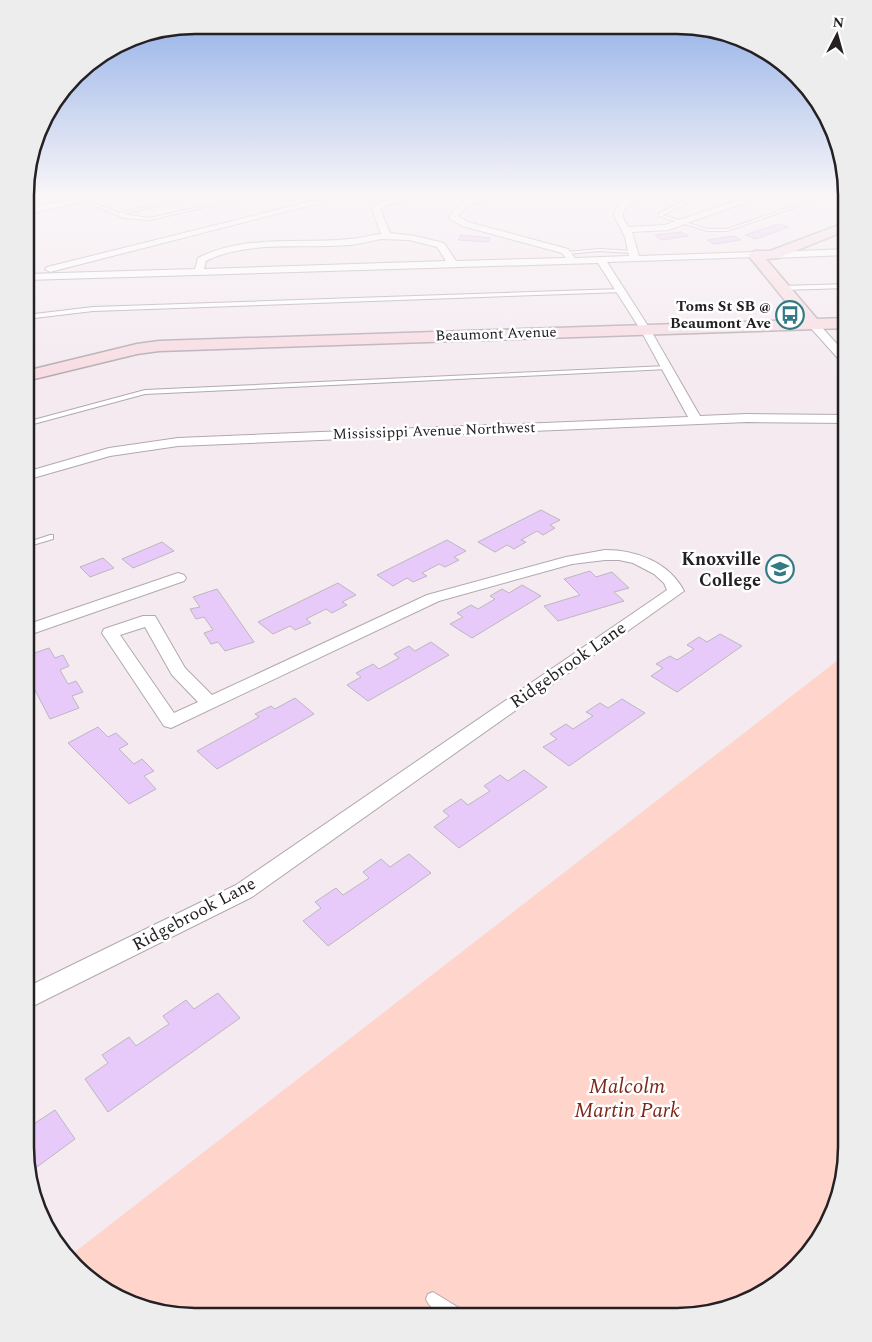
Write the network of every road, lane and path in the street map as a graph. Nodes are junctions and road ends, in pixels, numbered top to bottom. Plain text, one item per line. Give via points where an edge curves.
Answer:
1 (95, 259) edge
2 (203, 259) edge
3 (449, 259) edge
4 (525, 259) edge
5 (596, 259) edge
6 (600, 259) junction
7 (603, 259) edge
8 (758, 259) edge
9 (452, 263) junction
10 (199, 272) junction
11 (34, 274) edge
12 (34, 276) edge
13 (838, 286) edge
14 (783, 288) junction
15 (621, 291) junction
16 (34, 316) edge
17 (838, 323) edge
18 (813, 324) junction
19 (645, 329) junction
20 (838, 352) edge
21 (666, 368) junction
22 (34, 374) edge
23 (838, 419) edge
24 (696, 420) junction
25 (34, 422) edge
26 (34, 474) edge
27 (50, 537) dead end
28 (34, 542) edge
29 (178, 578) dead end
30 (34, 628) edge
31 (209, 703) junction
32 (34, 996) edge
33 (433, 1299) dead end
34 (447, 1308) edge

1 - 11 street
2 - 10 street
3 - 9 street
4 - 9 street
5 - 6 street
6 - 7 street
6 - 15 street
8 - 14 street
9 - 10 street
10 - 12 street
13 - 14 lane
14 - 18 street
15 - 16 lane via 93,308
15 - 19 street
17 - 18 street, Beaumont Avenue
18 - 19 street, Beaumont Avenue
18 - 20 street
19 - 21 street
19 - 22 street, Beaumont Avenue via 146,348
21 - 24 street
21 - 25 lane via 146,392
23 - 24 street, Mississippi Avenue Northwest
24 - 26 street, Mississippi Avenue Northwest via 178,442 108,452
27 - 28 lane
29 - 30 street
31 - 31 street, Ridgebrook Lane via 178,671 149,620 110,633 171,722
31 - 32 street, Ridgebrook Lane via 433,598 571,560 605,555 638,560 660,571 676,591 244,891
33 - 34 lane

